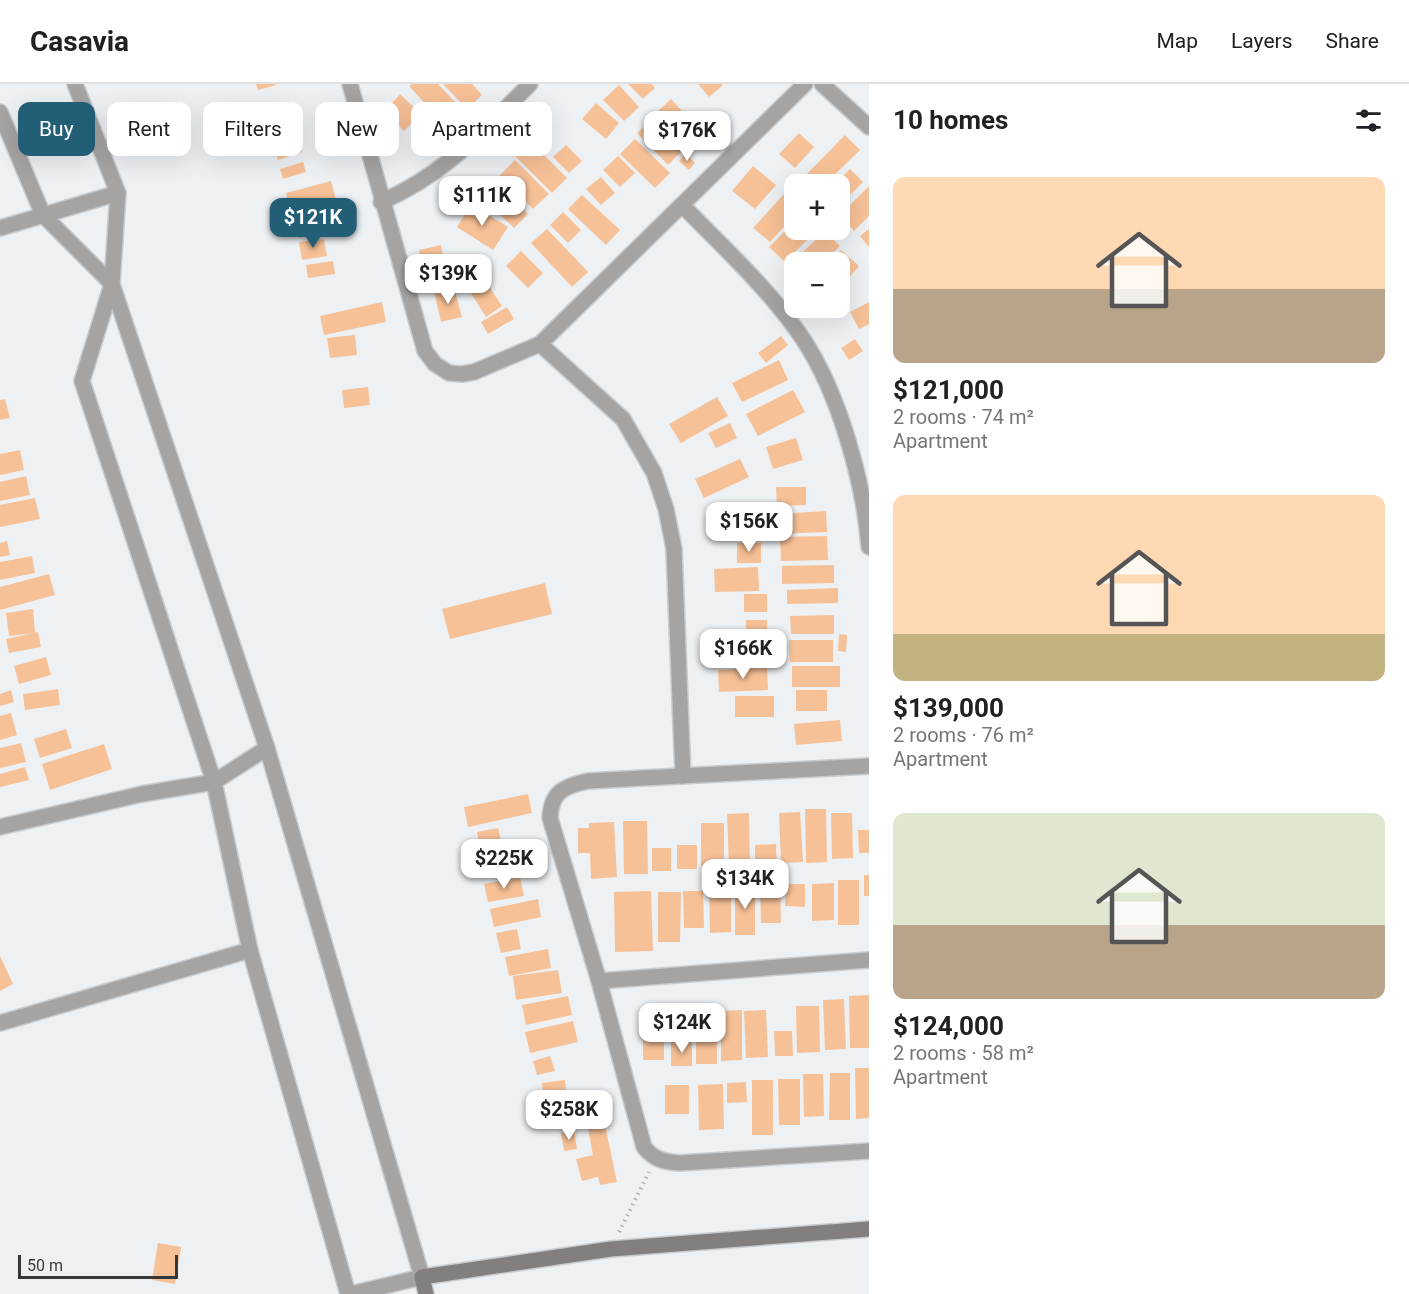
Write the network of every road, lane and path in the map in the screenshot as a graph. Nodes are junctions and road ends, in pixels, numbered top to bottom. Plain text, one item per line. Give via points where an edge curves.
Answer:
1 (75, 84) edge
2 (350, 84) edge
3 (530, 84) edge
4 (805, 84) edge
5 (822, 84) edge
6 (0, 112) edge
7 (869, 127) edge
8 (118, 193) junction
9 (381, 201) junction
10 (683, 206) junction
11 (43, 215) junction
12 (0, 228) edge
13 (112, 284) junction
14 (540, 344) junction
15 (868, 510) edge
16 (869, 547) edge
17 (267, 748) junction
18 (869, 766) edge
19 (683, 776) junction
20 (214, 782) junction
21 (0, 827) edge
22 (250, 950) junction
23 (869, 960) edge
24 (599, 981) junction
25 (0, 1023) edge
26 (869, 1151) edge
27 (656, 1158) junction
28 (869, 1229) edge
29 (611, 1249) junction
30 (422, 1277) junction
31 (349, 1294) edge
32 (426, 1294) edge

1 - 8 street
2 - 9 street
3 - 9 street via 456,157 414,188
4 - 10 street
5 - 7 street
6 - 11 street
8 - 11 street
8 - 13 street
9 - 14 street via 425,351 435,364 449,373 474,372
10 - 14 street
10 - 15 street via 771,299 803,339 825,381
11 - 12 street
11 - 13 street
13 - 17 street
13 - 20 street via 82,381
14 - 19 street via 623,419 654,473 666,509 674,549
15 - 16 street
17 - 20 street
17 - 30 street
18 - 19 street
19 - 24 street via 568,785 556,793 550,805 551,826
20 - 21 street via 142,794
20 - 22 street
22 - 25 street
22 - 31 street
23 - 24 street
24 - 27 street via 644,1147
26 - 27 street via 680,1163
27 - 29 path
28 - 29 street
29 - 30 street
30 - 31 street
30 - 32 street

